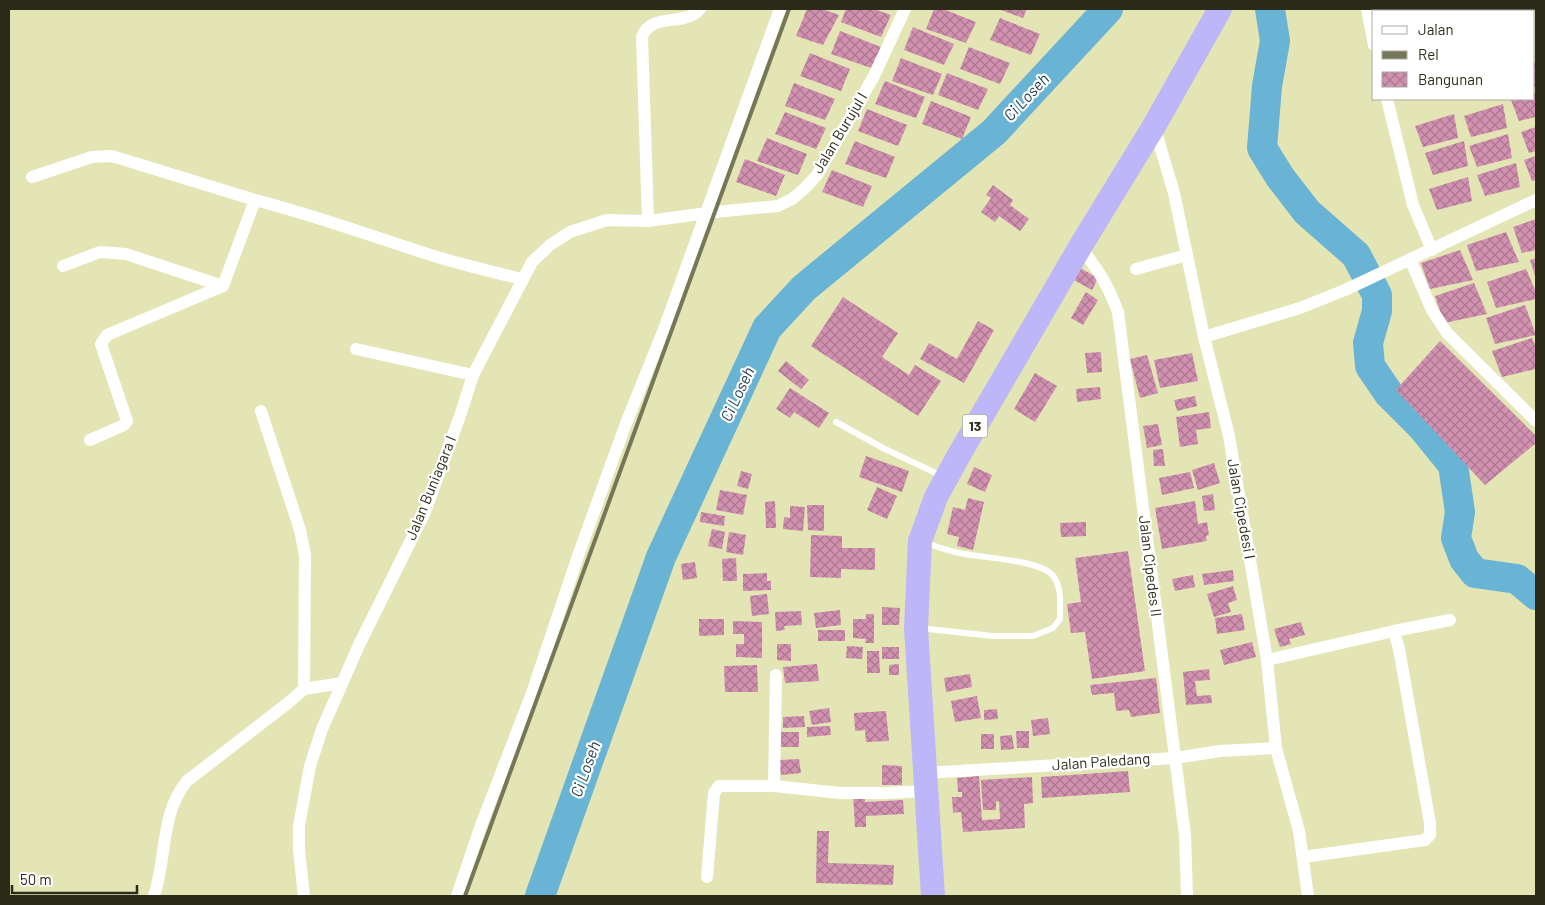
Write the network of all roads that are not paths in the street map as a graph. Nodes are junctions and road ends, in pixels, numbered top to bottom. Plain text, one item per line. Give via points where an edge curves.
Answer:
1 (700, 9) edge
2 (780, 9) edge
3 (905, 9) edge
4 (1220, 9) edge
5 (1367, 9) edge
6 (1372, 35) edge
7 (1387, 100) edge
8 (1154, 126) junction
9 (32, 177) dead end
10 (255, 200) junction
11 (1536, 200) edge
12 (706, 213) junction
13 (648, 221) junction
14 (1080, 247) junction
15 (1432, 250) junction
16 (1187, 254) junction
17 (1410, 259) junction
18 (63, 266) dead end
19 (1136, 269) dead end
20 (522, 280) junction
21 (223, 286) junction
22 (1204, 337) junction
23 (356, 349) dead end
24 (473, 375) junction
25 (261, 411) dead end
26 (1536, 421) edge
27 (836, 422) dead end
28 (90, 440) dead end
29 (946, 478) junction
30 (920, 541) junction
31 (1450, 620) dead end
32 (916, 628) junction
33 (1394, 631) junction
34 (1267, 660) junction
35 (776, 676) dead end
36 (342, 682) junction
37 (304, 688) junction
38 (1276, 748) junction
39 (1175, 758) junction
40 (926, 782) junction
41 (774, 786) junction
42 (1303, 856) junction
43 (707, 877) dead end
44 (154, 896) edge
45 (304, 896) edge
46 (458, 896) edge
47 (933, 896) edge
48 (1187, 896) edge
49 (1308, 896) edge

1 - 13 street via 693,16 650,24 642,37
2 - 12 street
3 - 12 street, Jalan Burujul I via 874,76 817,174 804,189 778,206
4 - 8 highway, 13
5 - 6 street
7 - 15 street via 1413,205
8 - 14 highway, 13
8 - 16 street, Jalan Cipedesi I via 1174,192
9 - 10 street via 92,156 112,156
10 - 20 street
10 - 21 street
11 - 15 street
12 - 13 street, Jalan Buniagara I
12 - 46 street via 625,426
13 - 20 street, Jalan Buniagara I via 607,220 570,232 532,262
14 - 29 highway, 13
14 - 39 street, Jalan Cipedes II via 1109,288 1118,312
15 - 17 street
16 - 19 street
16 - 22 street, Jalan Cipedesi I
17 - 22 street via 1300,308
17 - 26 street via 1432,310 1447,333
18 - 21 street via 100,252 126,254
20 - 24 street, Jalan Buniagara I
21 - 28 street via 104,337 101,344 127,421
22 - 34 street, Jalan Cipedesi I via 1229,436
23 - 24 street
24 - 36 street, Jalan Buniagara I via 425,512
25 - 37 street via 300,530 305,555
27 - 29 lane
29 - 30 highway, 13
30 - 32 highway, 13
30 - 32 lane via 942,549 1032,564 1047,570 1059,588 1060,619 1053,628 1033,636 993,636
31 - 33 street
32 - 40 highway, 13
33 - 34 street
33 - 42 street via 1430,835 1424,840
34 - 38 street, Jalan Cipedesi I
35 - 41 street
36 - 37 street
36 - 45 street, Jalan Buniagara I via 322,729 305,791 299,826
37 - 44 street via 211,761 178,792 171,807
38 - 39 street, Jalan Paledang via 1220,751
38 - 42 street, Jalan Cipedesi I
39 - 40 street, Jalan Paledang
39 - 48 street, Jalan Cipedes II via 1185,835
40 - 41 street, Jalan Paledang via 886,793 840,793
40 - 47 highway, 13
41 - 43 street, Jalan Paledang via 722,786 716,789
42 - 49 street, Jalan Cipedesi I

